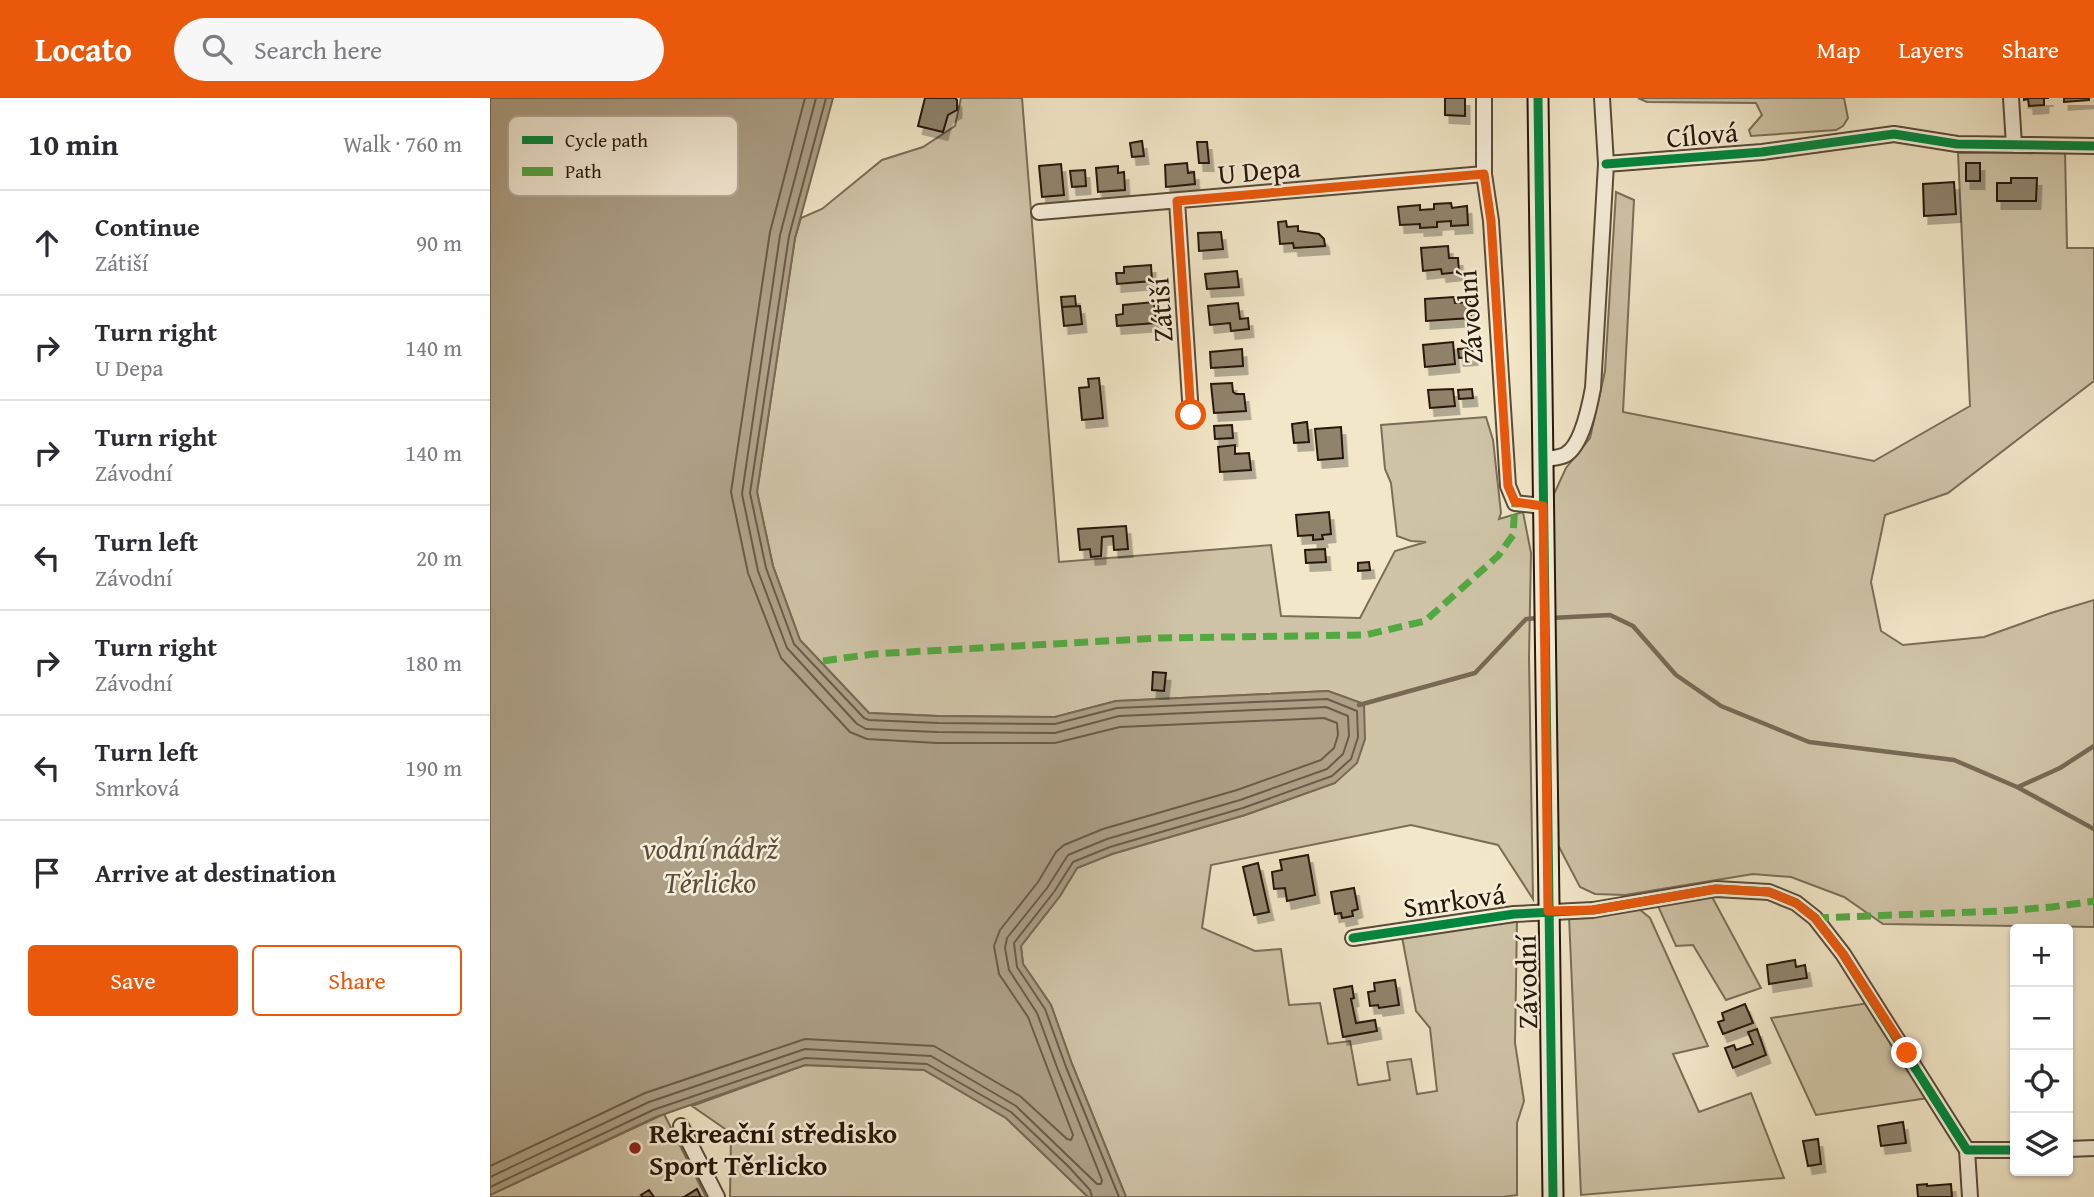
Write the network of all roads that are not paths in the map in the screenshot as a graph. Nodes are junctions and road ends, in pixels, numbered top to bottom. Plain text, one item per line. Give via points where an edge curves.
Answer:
1 (1484, 98) edge
2 (1538, 98) edge
3 (1602, 98) edge
4 (2011, 98) edge
5 (2014, 145) junction
6 (2094, 146) edge
7 (1606, 164) junction
8 (1484, 174) junction
9 (1177, 201) junction
10 (1039, 212) dead end
11 (1191, 415) dead end
12 (1543, 460) junction
13 (1543, 506) junction
14 (1548, 911) junction
15 (1353, 938) dead end
16 (681, 1126) dead end
17 (2094, 1148) edge
18 (2073, 1149) edge
19 (1967, 1150) junction
20 (2010, 1150) edge
21 (1553, 1195) edge
22 (717, 1197) edge
23 (1970, 1197) edge

1 - 8 street, Závodní
2 - 12 main road, Závodní
3 - 7 street
4 - 5 street
5 - 6 street, Cílová
5 - 7 street, Cílová via 1956,144 1894,134 1762,152
7 - 12 street via 1593,388 1587,420 1571,450
8 - 9 street, U Depa
8 - 13 street, Závodní via 1508,486 1515,502
9 - 10 street, U Depa
9 - 11 street, Zátiší
12 - 13 main road, Závodní
13 - 14 main road, Závodní
14 - 15 street, Smrková
14 - 19 street, Smrková via 1593,910 1716,889 1769,892 1796,903 1815,918 1843,954
14 - 21 main road, Závodní
16 - 22 street
17 - 18 street
19 - 20 street
19 - 23 street

